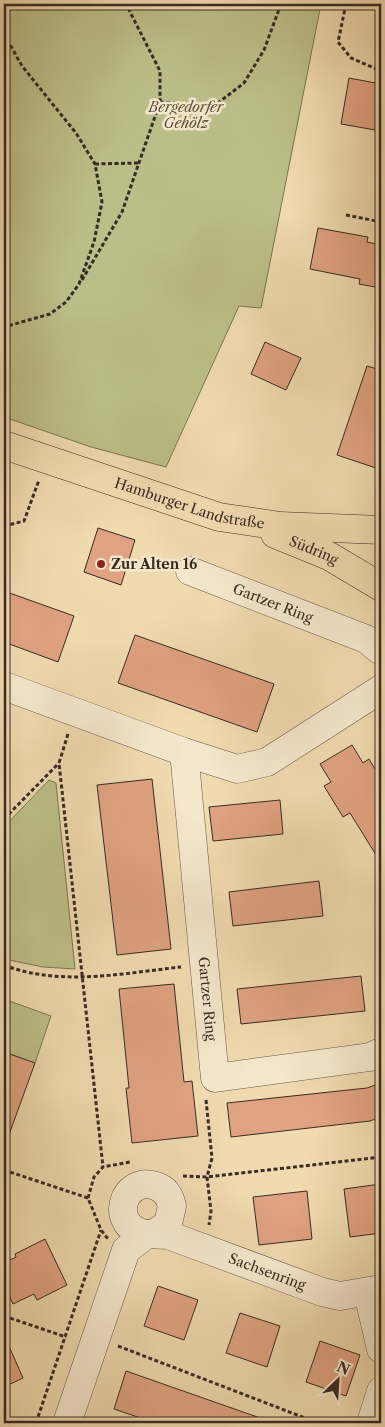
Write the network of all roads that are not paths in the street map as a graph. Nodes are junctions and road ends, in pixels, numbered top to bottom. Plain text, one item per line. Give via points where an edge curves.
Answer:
1 (4, 445) edge
2 (243, 522) junction
3 (381, 530) edge
4 (190, 571) dead end
5 (381, 588) edge
6 (381, 651) edge
7 (4, 686) edge
8 (381, 689) edge
9 (184, 752) junction
10 (381, 1052) edge
11 (375, 1291) edge
12 (381, 1349) edge
13 (381, 1392) edge
14 (67, 1423) edge
15 (371, 1423) edge

1 - 2 main road, Hamburger Landstraße via 193,510
2 - 3 main road, Hamburger Landstraße
2 - 5 main road, Südring via 329,556
4 - 6 street, Gartzer Ring via 366,639
7 - 9 street
8 - 9 street via 267,762 237,769
9 - 10 street, Gartzer Ring via 215,1078 370,1057
11 - 12 street
11 - 14 street, Sachsenring via 340,1296 322,1292 168,1235 151,1233 126,1250
13 - 15 street

